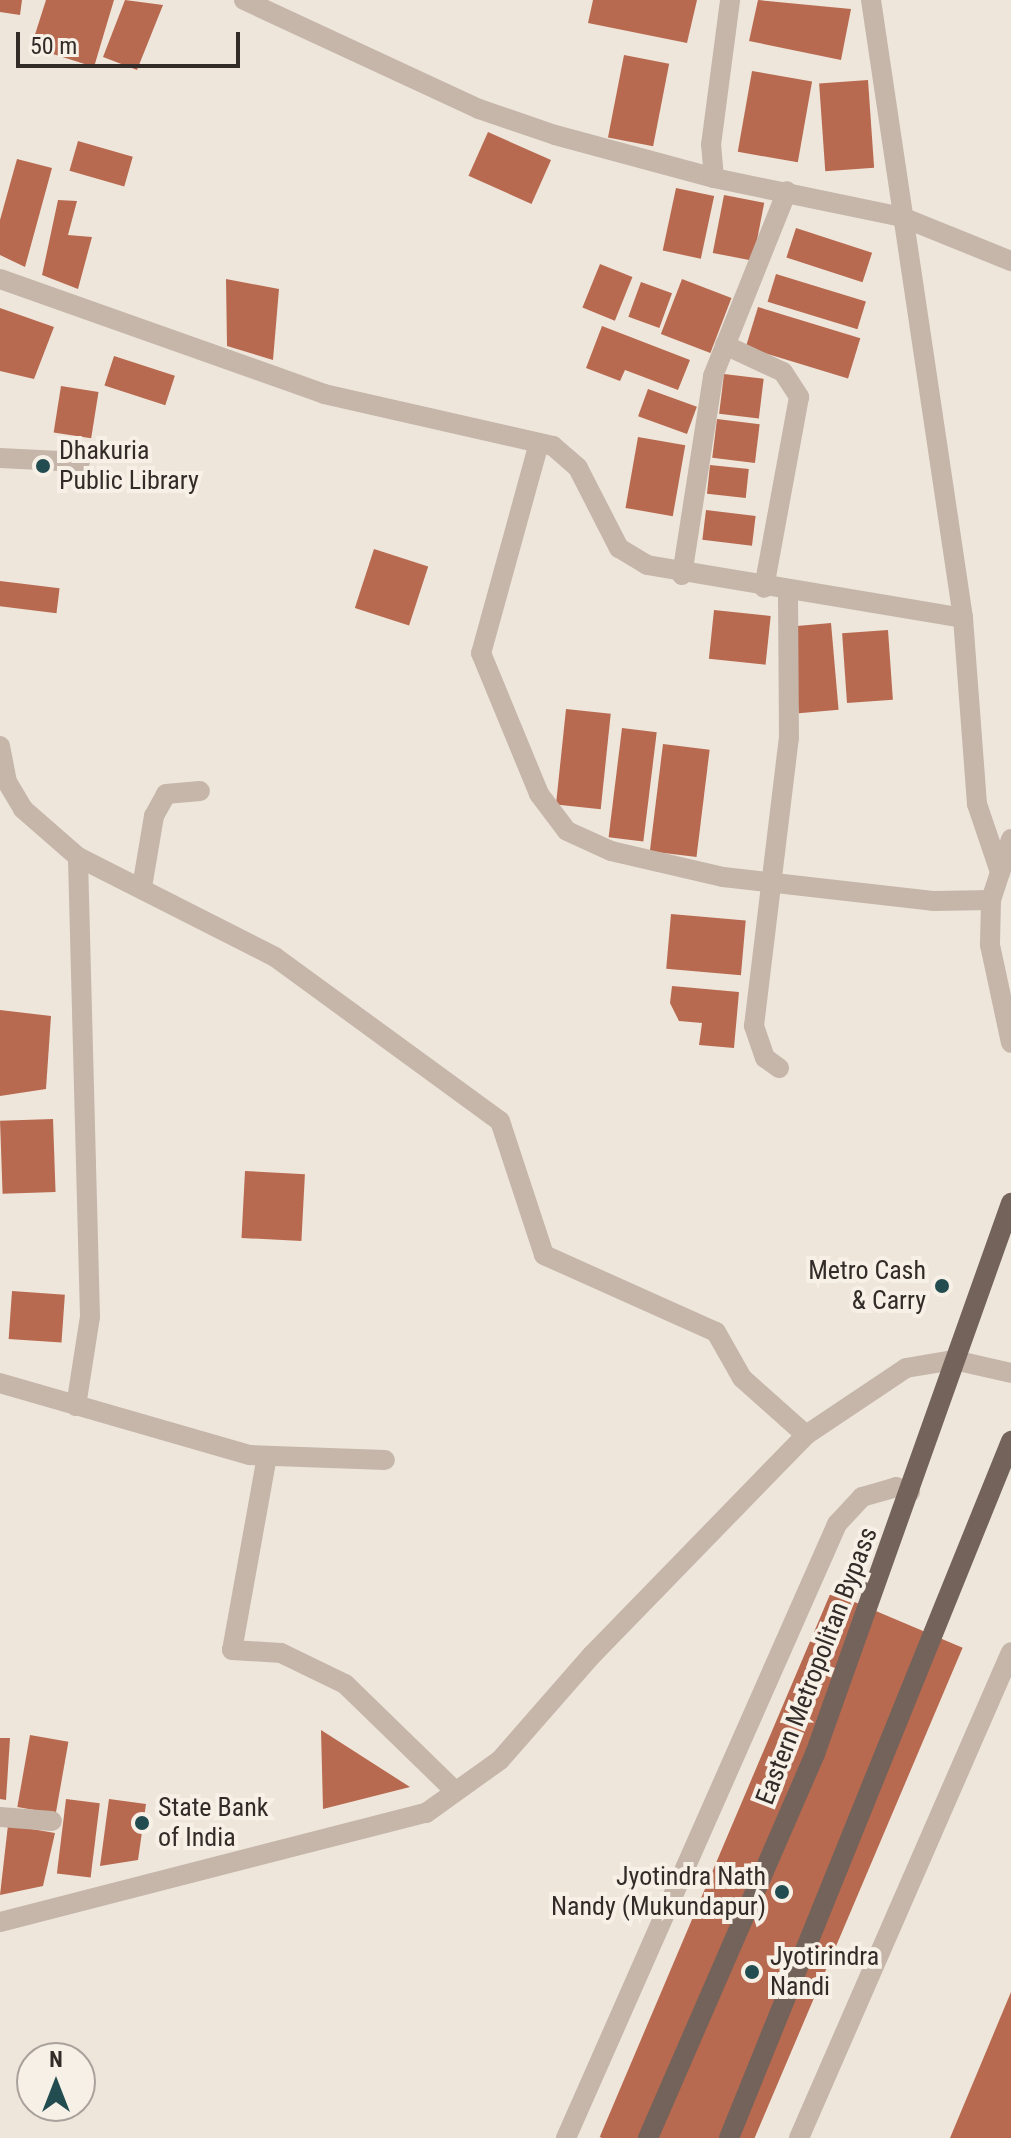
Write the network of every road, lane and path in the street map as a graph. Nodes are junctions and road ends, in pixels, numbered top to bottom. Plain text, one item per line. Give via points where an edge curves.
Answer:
1 (244, 0) edge
2 (730, 0) edge
3 (871, 0) edge
4 (273, 4) edge
5 (714, 178) junction
6 (787, 191) junction
7 (902, 217) junction
8 (1011, 261) edge
9 (0, 279) edge
10 (725, 345) junction
11 (539, 443) junction
12 (0, 458) edge
13 (80, 462) dead end
14 (682, 575) junction
15 (764, 588) junction
16 (788, 593) junction
17 (963, 618) junction
18 (0, 746) edge
19 (200, 791) dead end
20 (1011, 839) edge
21 (78, 857) junction
22 (1000, 872) junction
23 (774, 884) junction
24 (142, 887) junction
25 (991, 900) junction
26 (1011, 1043) edge
27 (779, 1068) dead end
28 (1011, 1203) edge
29 (954, 1360) junction
30 (1011, 1373) edge
31 (0, 1383) edge
32 (76, 1406) junction
33 (806, 1435) junction
34 (1011, 1441) edge
35 (267, 1456) junction
36 (385, 1460) dead end
37 (910, 1492) junction
38 (1011, 1652) edge
39 (454, 1790) junction
40 (0, 1817) edge
41 (52, 1821) dead end
42 (0, 1922) edge
43 (566, 2138) edge
44 (648, 2138) edge
45 (729, 2138) edge
46 (799, 2138) edge

1 - 4 street
2 - 5 street via 711,145
3 - 7 street
4 - 5 street via 479,109
5 - 6 street
6 - 7 street
6 - 10 street
7 - 8 street
7 - 17 street
9 - 11 street via 324,394
10 - 14 street via 705,412
10 - 15 street via 783,372 799,397
11 - 14 street via 553,446 578,468 619,548
11 - 23 street via 481,653 539,794 567,831 611,851
12 - 13 street
14 - 15 street
15 - 16 street
16 - 17 street
16 - 23 street via 789,738
17 - 22 street via 977,804
18 - 21 street via 7,782 23,809
19 - 24 street via 166,794 154,816
20 - 22 street
21 - 24 street
21 - 32 street via 90,1317
22 - 25 street
23 - 25 street via 933,901
23 - 27 street via 754,1026 765,1058
24 - 33 street via 275,957 500,1121 544,1255 716,1332 742,1378
25 - 26 street via 990,945
28 - 29 main road, Eastern Metropolitan Bypass
29 - 30 street
29 - 33 street via 906,1368
29 - 37 main road, Eastern Metropolitan Bypass
31 - 32 street
32 - 35 street
33 - 39 street via 592,1655 500,1760
34 - 45 main road
35 - 36 street
35 - 39 street via 232,1650 281,1653 345,1684
37 - 43 street via 896,1487 862,1497 837,1524
37 - 44 main road, Eastern Metropolitan Bypass via 815,1754
38 - 46 street
39 - 42 street via 426,1813
40 - 41 street

